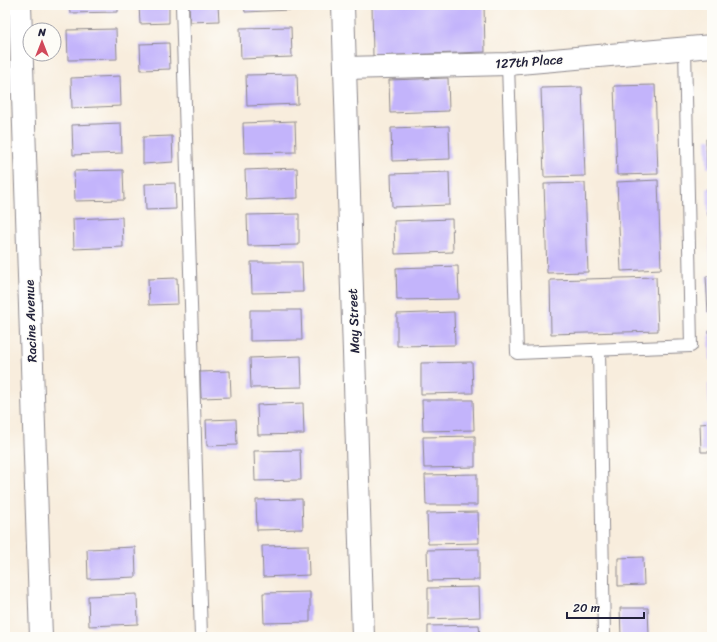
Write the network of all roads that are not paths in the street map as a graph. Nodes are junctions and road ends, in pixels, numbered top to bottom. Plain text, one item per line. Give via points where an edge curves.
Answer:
1 (20, 5) edge
2 (182, 5) edge
3 (343, 5) edge
4 (712, 46) edge
5 (685, 47) junction
6 (508, 64) junction
7 (345, 68) junction
8 (599, 350) junction
9 (41, 637) edge
10 (201, 637) edge
11 (363, 637) edge
12 (604, 637) edge

1 - 9 street, Racine Avenue
2 - 10 lane
3 - 7 street, May Street
4 - 5 street, 127th Place
5 - 6 street, 127th Place
5 - 8 lane via 691,346
6 - 7 street, 127th Place
6 - 8 lane via 517,353
7 - 11 street, May Street
8 - 12 lane

